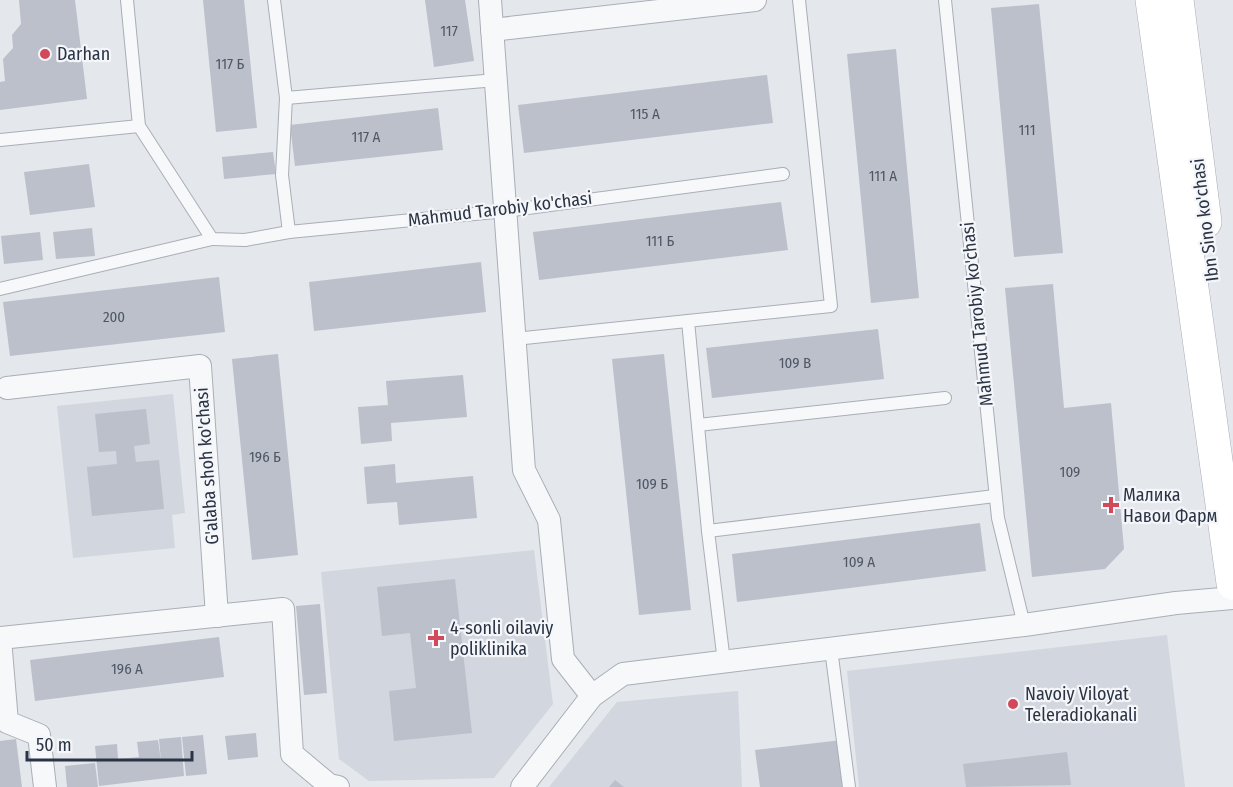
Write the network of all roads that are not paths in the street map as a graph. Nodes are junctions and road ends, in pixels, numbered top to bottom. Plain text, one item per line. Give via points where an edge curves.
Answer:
1 (127, 0) edge
2 (274, 0) edge
3 (490, 0) edge
4 (755, 0) edge
5 (800, 0) edge
6 (945, 0) edge
7 (1152, 0) edge
8 (1176, 0) edge
9 (492, 30) junction
10 (496, 80) junction
11 (286, 98) junction
12 (138, 126) junction
13 (0, 140) edge
14 (783, 174) dead end
15 (505, 211) junction
16 (289, 232) junction
17 (212, 239) junction
18 (0, 289) edge
19 (688, 321) junction
20 (515, 339) junction
21 (7, 388) dead end
22 (945, 398) dead end
23 (698, 424) junction
24 (1233, 441) edge
25 (995, 496) junction
26 (708, 531) junction
27 (1233, 583) edge
28 (1233, 598) edge
29 (217, 616) junction
30 (1024, 625) junction
31 (0, 638) edge
32 (831, 649) junction
33 (724, 662) junction
34 (592, 696) junction
35 (326, 786) edge
36 (45, 787) edge
37 (522, 787) edge
38 (849, 787) edge

1 - 12 lane
2 - 11 lane
3 - 9 street
4 - 9 street
5 - 19 lane via 831,306
6 - 25 lane, Mahmud Tarobiy ko'chasi
7 - 27 main road
8 - 24 main road, Ibn Sino ko'chasi
9 - 10 street
10 - 11 lane
10 - 15 street
11 - 16 lane via 282,175
12 - 13 lane
12 - 17 lane
14 - 15 lane, Mahmud Tarobiy ko'chasi
15 - 16 lane, Mahmud Tarobiy ko'chasi
15 - 20 street
16 - 17 lane, Mahmud Tarobiy ko'chasi via 245,240
17 - 18 lane, Mahmud Tarobiy ko'chasi
19 - 20 lane
19 - 23 lane
20 - 34 street via 524,470 549,520 563,659
21 - 29 street, G'alaba shoh ko'chasi via 200,366
22 - 23 lane
23 - 26 lane
25 - 26 lane
25 - 30 lane, Mahmud Tarobiy ko'chasi
26 - 33 lane
28 - 30 street
29 - 31 street
29 - 35 street via 283,609 292,754
30 - 32 street
31 - 36 street via 7,722 39,735
32 - 33 street
32 - 38 lane
33 - 34 street via 623,674
34 - 37 street

